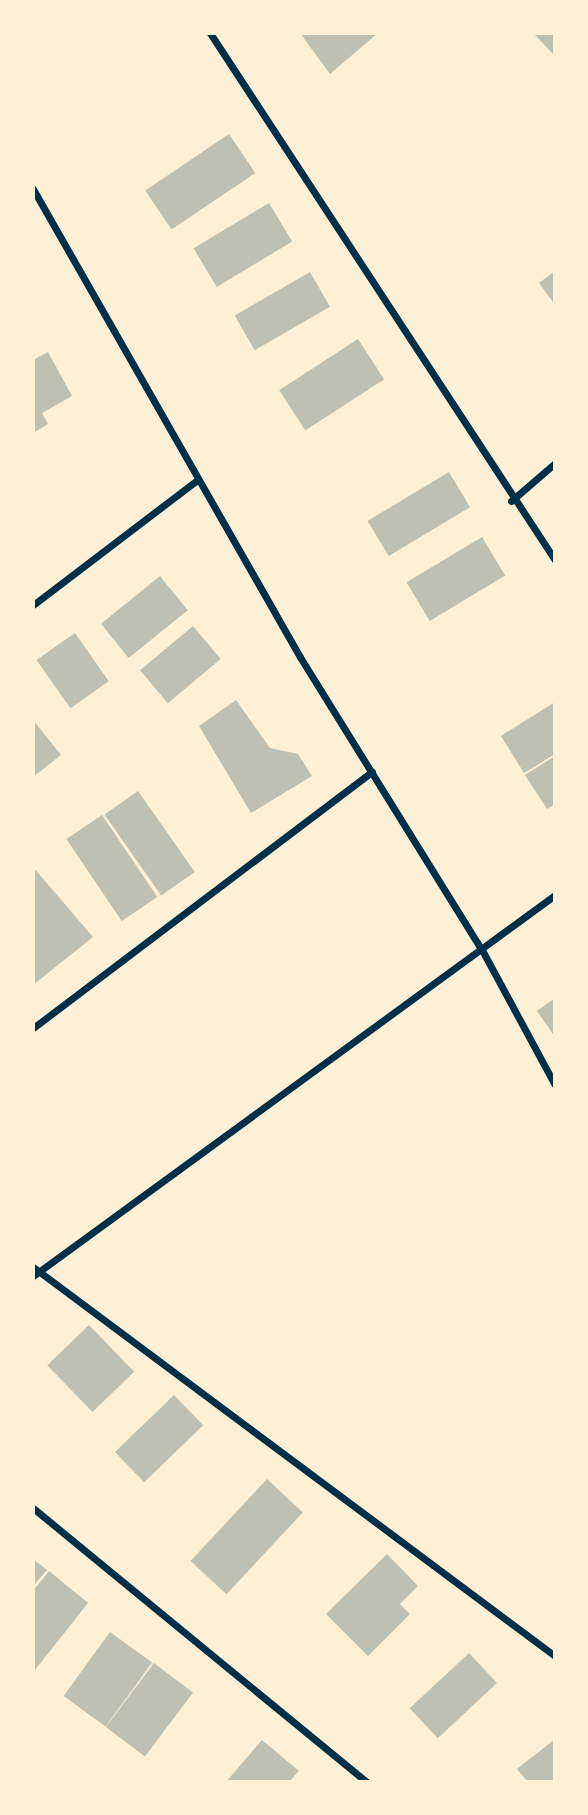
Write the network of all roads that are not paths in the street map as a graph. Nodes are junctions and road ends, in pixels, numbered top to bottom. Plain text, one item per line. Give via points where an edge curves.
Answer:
1 (210, 33) edge
2 (33, 189) edge
3 (555, 463) edge
4 (197, 480) junction
5 (511, 501) junction
6 (555, 560) edge
7 (33, 606) edge
8 (372, 772) junction
9 (555, 895) edge
10 (482, 950) junction
11 (33, 1028) edge
12 (555, 1085) edge
13 (35, 1272) edge
14 (33, 1508) edge
15 (555, 1656) edge
16 (366, 1782) edge

1 - 5 street
2 - 4 street
3 - 5 street
4 - 7 street
4 - 8 street
5 - 6 street
8 - 10 street
8 - 11 street
9 - 10 street
10 - 12 street
10 - 13 street
13 - 15 street
14 - 16 street

